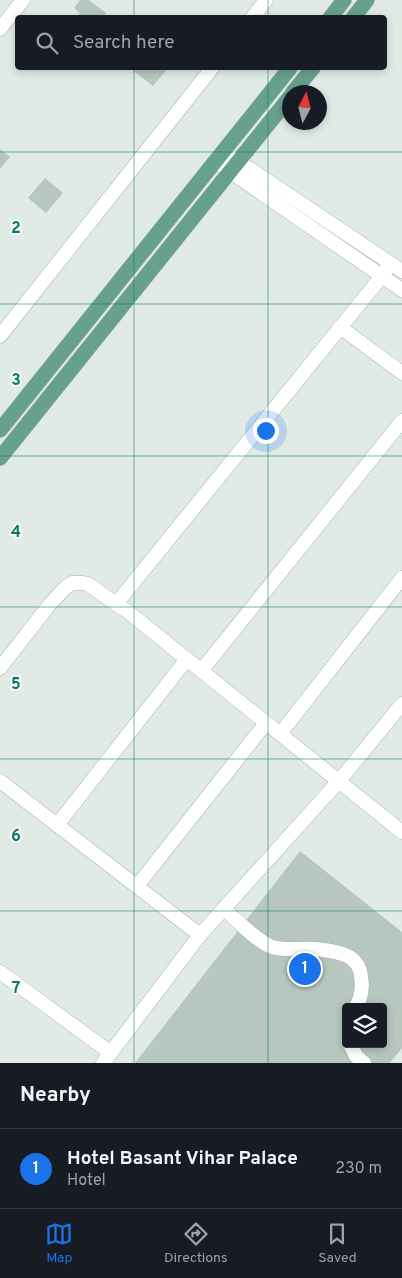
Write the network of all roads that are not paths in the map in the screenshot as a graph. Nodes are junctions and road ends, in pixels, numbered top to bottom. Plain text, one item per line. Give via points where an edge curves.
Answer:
1 (23, 0) edge
2 (266, 0) edge
3 (344, 0) edge
4 (367, 0) edge
5 (254, 15) edge
6 (332, 15) edge
7 (355, 15) edge
8 (0, 28) edge
9 (210, 70) edge
10 (288, 70) edge
11 (311, 70) edge
12 (299, 85) edge
13 (282, 107) edge
14 (219, 156) junction
15 (234, 166) junction
16 (390, 263) junction
17 (402, 271) edge
18 (382, 276) junction
19 (402, 290) edge
20 (340, 327) junction
21 (0, 336) edge
22 (402, 373) edge
23 (402, 421) edge
24 (0, 430) edge
25 (0, 458) edge
26 (402, 578) edge
27 (116, 604) junction
28 (187, 660) junction
29 (0, 668) edge
30 (202, 671) junction
31 (402, 704) edge
32 (266, 723) junction
33 (280, 734) junction
34 (0, 781) edge
35 (339, 781) junction
36 (57, 825) junction
37 (402, 832) edge
38 (137, 886) junction
39 (224, 909) junction
40 (200, 935) junction
41 (0, 972) edge
42 (358, 1003) edge
43 (352, 1048) edge
44 (107, 1058) edge
45 (364, 1063) edge

1 - 8 street
2 - 5 street
3 - 6 main road
4 - 7 main road
9 - 21 street
10 - 14 main road
11 - 12 main road
13 - 15 main road
14 - 15 street
14 - 24 main road
15 - 16 street
15 - 18 street
15 - 25 main road
16 - 17 street
16 - 18 street
18 - 19 street
18 - 20 street
20 - 22 street
20 - 27 street
23 - 30 street
26 - 33 street
27 - 28 street
27 - 29 street via 88,584 72,583 50,604
28 - 30 street
28 - 36 street
30 - 32 street
31 - 35 street
32 - 33 street
32 - 38 street
33 - 35 street
34 - 36 street
35 - 37 street
35 - 39 street
36 - 38 street
38 - 40 street
39 - 40 street
39 - 42 street via 270,946 282,950 300,948 335,952 356,962 362,986
40 - 44 street
41 - 44 street
43 - 45 street

